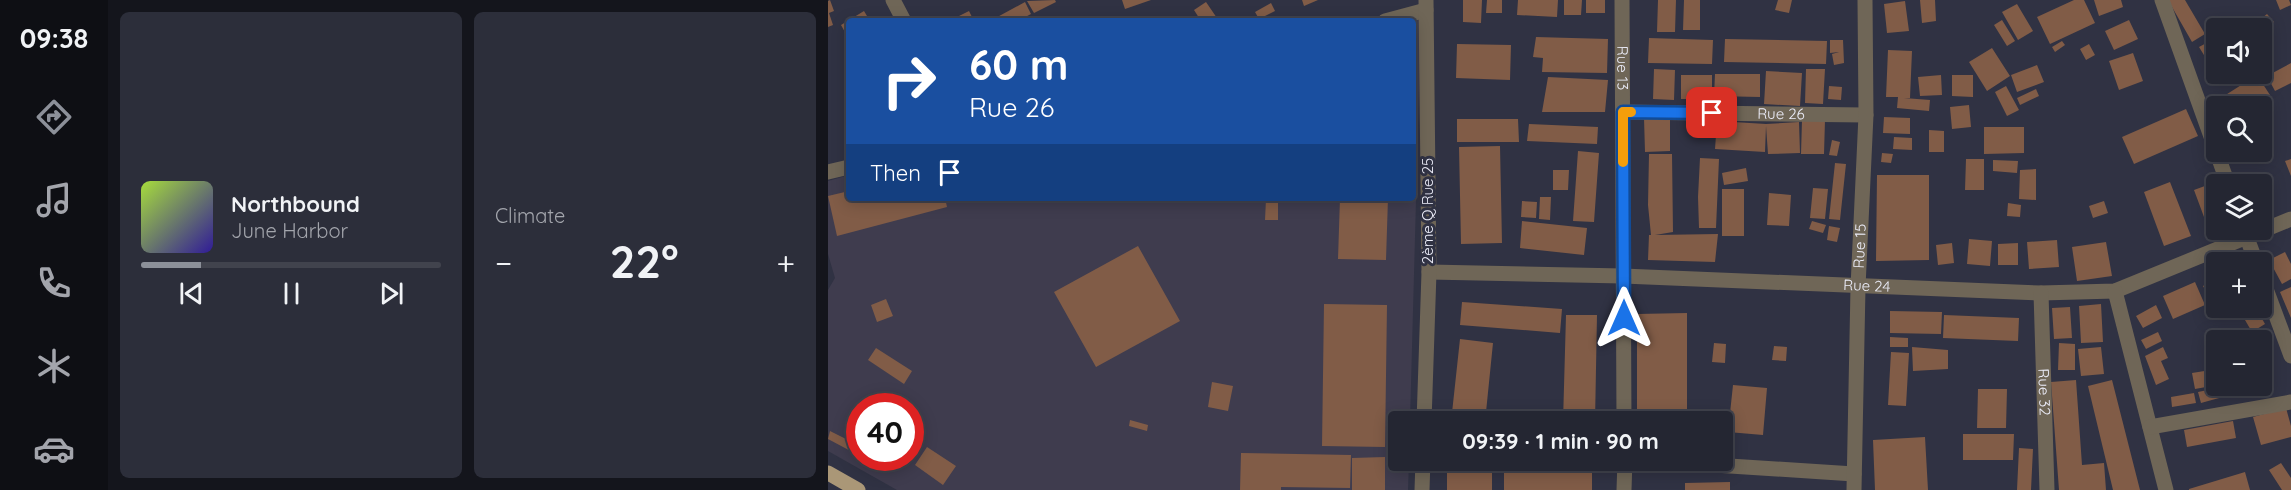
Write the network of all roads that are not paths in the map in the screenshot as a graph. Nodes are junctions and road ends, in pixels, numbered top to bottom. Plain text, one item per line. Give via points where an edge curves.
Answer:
1 (893, 0) edge
2 (1622, 0) edge
3 (1865, 0) edge
4 (2162, 0) edge
5 (1426, 5) edge
6 (902, 18) edge
7 (1393, 18) edge
8 (1623, 112) junction
9 (1866, 115) junction
10 (846, 168) edge
11 (828, 172) edge
12 (2224, 174) edge
13 (2291, 219) edge
14 (2272, 225) edge
15 (2232, 240) edge
16 (1429, 272) junction
17 (1623, 276) junction
18 (1858, 287) junction
19 (2115, 291) junction
20 (2041, 293) junction
21 (2272, 305) edge
22 (2291, 356) edge
23 (2291, 402) edge
24 (1424, 411) edge
25 (1624, 411) edge
26 (2150, 427) junction
27 (1733, 466) edge
28 (1423, 471) edge
29 (1625, 471) edge
30 (828, 473) edge
31 (1854, 474) junction
32 (858, 490) edge
33 (1422, 490) edge
34 (1624, 490) edge
35 (1854, 490) edge
36 (2047, 490) edge
37 (2166, 490) edge

1 - 6 street
2 - 8 street, Rue 13
3 - 9 street, Rue 15
4 - 12 street
5 - 7 street
5 - 16 street, 2ème Q Rue 25
8 - 9 street, Rue 26
8 - 17 street, Rue 13
9 - 18 street, Rue 15
10 - 11 street
13 - 14 street, Rue 24
15 - 19 street, Rue 24
16 - 17 street, Rue 24
16 - 24 street, 2ème Q Rue 25
17 - 18 street, Rue 24
17 - 25 street, Rue 13
18 - 20 street, Rue 24
18 - 31 street, Rue 15
19 - 20 street, Rue 24
19 - 26 street
20 - 36 street, Rue 32
21 - 22 street
23 - 26 street
26 - 37 street
27 - 31 street
28 - 33 street
29 - 34 street
30 - 32 main road
31 - 35 street, Rue 15

